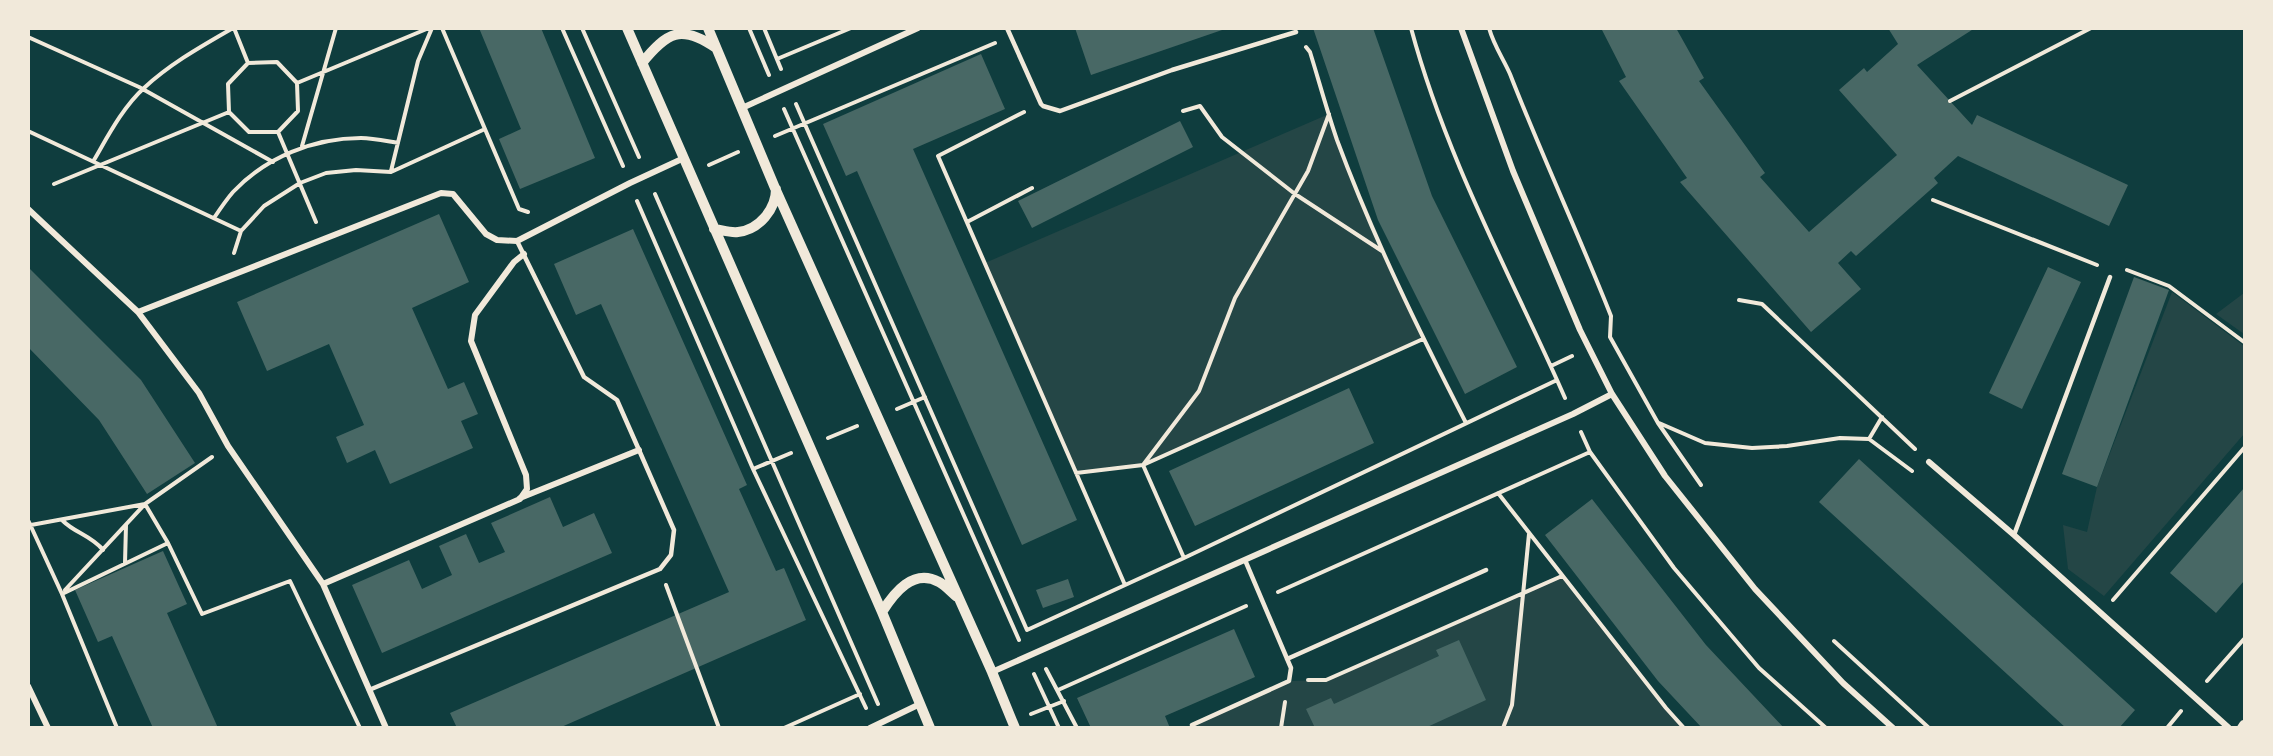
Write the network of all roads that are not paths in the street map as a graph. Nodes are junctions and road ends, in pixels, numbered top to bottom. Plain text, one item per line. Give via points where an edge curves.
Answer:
1 (627, 28) edge
2 (708, 28) edge
3 (918, 28) edge
4 (1007, 28) edge
5 (1461, 28) edge
6 (1296, 32) road end
7 (717, 48) junction
8 (642, 63) junction
9 (742, 108) junction
10 (684, 158) junction
11 (776, 188) junction
12 (28, 210) edge
13 (714, 229) junction
14 (516, 241) junction
15 (524, 254) junction
16 (2110, 278) road end
17 (138, 312) junction
18 (1612, 394) junction
19 (639, 450) junction
20 (1929, 462) road end
21 (520, 499) junction
22 (2014, 535) junction
23 (1245, 560) junction
24 (1486, 570) dead end
25 (322, 584) junction
26 (960, 599) junction
27 (882, 612) junction
28 (1287, 659) junction
29 (992, 672) junction
30 (28, 686) edge
31 (369, 690) junction
32 (920, 704) junction
33 (1192, 725) dead end
34 (872, 726) edge
35 (48, 728) edge
36 (386, 728) edge
37 (930, 728) edge
38 (1015, 728) edge
39 (1893, 728) edge
40 (2229, 728) edge

1 - 8 street
2 - 7 street
3 - 9 street
4 - 6 lane via 1041,104 1060,111 1172,70
5 - 18 street via 1513,171 1580,330
7 - 8 street via 700,37 679,34 656,45
7 - 9 street
8 - 10 street
9 - 11 street
10 - 13 street
10 - 14 street
11 - 13 street via 770,211 754,227 735,232
11 - 26 street
12 - 17 street
13 - 27 street
14 - 15 lane
14 - 17 street via 497,240 486,234 453,194 441,193
15 - 19 lane via 584,377 617,400
15 - 21 street via 475,315 471,341 526,475 527,489
16 - 22 lane
17 - 25 street via 199,393 228,446
18 - 23 street
18 - 39 street via 1665,476 1755,589 1843,684
19 - 21 street
19 - 31 lane via 674,530 671,555 660,569
20 - 22 street
21 - 25 street
22 - 40 street
23 - 28 lane
23 - 29 street
24 - 28 lane
25 - 31 street
26 - 27 street via 939,582 912,580 897,589
26 - 29 street
27 - 32 street
28 - 33 lane via 1291,668 1289,681
29 - 38 street
30 - 35 street
31 - 36 street
32 - 34 street
32 - 37 street

